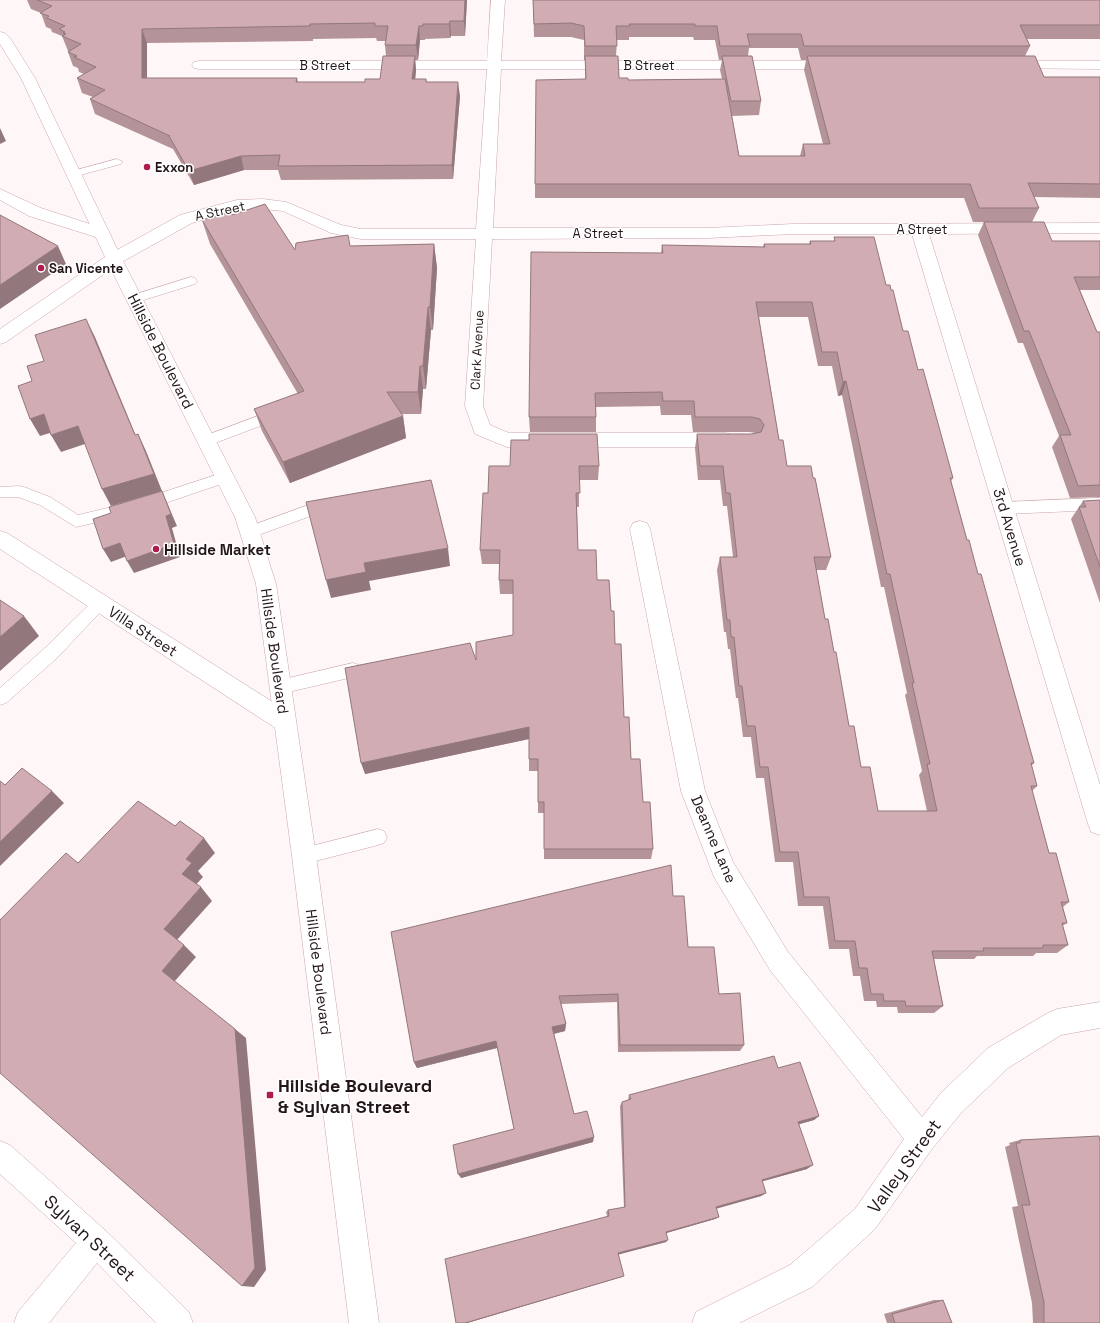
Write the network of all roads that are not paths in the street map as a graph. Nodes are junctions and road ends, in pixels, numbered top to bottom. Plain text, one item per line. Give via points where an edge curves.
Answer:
1 (498, 0) edge
2 (0, 36) edge
3 (199, 65) dead end
4 (845, 65) edge
5 (996, 65) edge
6 (1100, 65) edge
7 (494, 66) junction
8 (117, 162) dead end
9 (73, 174) junction
10 (0, 194) edge
11 (1100, 228) edge
12 (919, 229) junction
13 (102, 234) junction
14 (484, 234) junction
15 (114, 259) junction
16 (191, 281) dead end
17 (134, 299) junction
18 (0, 338) edge
19 (262, 419) edge
20 (741, 440) edge
21 (207, 441) junction
22 (225, 477) junction
23 (0, 492) edge
24 (1100, 504) edge
25 (1004, 508) junction
26 (314, 509) edge
27 (640, 529) dead end
28 (250, 532) junction
29 (0, 538) edge
30 (100, 603) junction
31 (353, 670) edge
32 (280, 687) junction
33 (0, 698) edge
34 (285, 722) junction
35 (1100, 824) edge
36 (378, 837) dead end
37 (304, 856) junction
38 (1100, 1015) edge
39 (922, 1139) junction
40 (0, 1155) edge
41 (96, 1241) junction
42 (29, 1323) edge
43 (178, 1323) edge
44 (364, 1323) edge
45 (707, 1323) edge

1 - 7 street, Clark Avenue
2 - 9 street, Hillside Boulevard via 28,78
3 - 7 street, B Street
4 - 7 street, B Street
5 - 6 street
7 - 14 street, Clark Avenue
8 - 9 lane
9 - 13 street, Hillside Boulevard
10 - 13 street via 35,212
11 - 12 street, A Street
12 - 14 street, A Street
12 - 25 street, 3rd Avenue
13 - 15 street, Hillside Boulevard
14 - 15 street, A Street via 362,234 337,229 286,207 263,204 237,206 186,219
14 - 20 street, Clark Avenue via 474,406 482,429 507,440
15 - 17 street, Hillside Boulevard
15 - 18 street, A Street
16 - 17 lane
17 - 21 street, Hillside Boulevard
19 - 21 lane
21 - 22 street, Hillside Boulevard
22 - 23 lane via 124,510 76,521 45,501 19,491
22 - 28 street, Hillside Boulevard
24 - 25 lane
25 - 35 street, 3rd Avenue
26 - 28 lane
27 - 39 street, Deanne Lane via 693,791 723,869 779,961
28 - 32 street, Hillside Boulevard via 266,584
29 - 30 street, Villa Street
30 - 33 lane via 51,653
30 - 34 street, Villa Street
31 - 32 lane
32 - 34 street, Hillside Boulevard
34 - 37 street, Hillside Boulevard
36 - 37 lane
37 - 44 street, Hillside Boulevard
38 - 39 street, Valley Street via 1057,1022 998,1058 951,1103
39 - 45 street, Valley Street via 865,1219 801,1276
40 - 41 street, Sylvan Street
41 - 42 street
41 - 43 street, Sylvan Street

